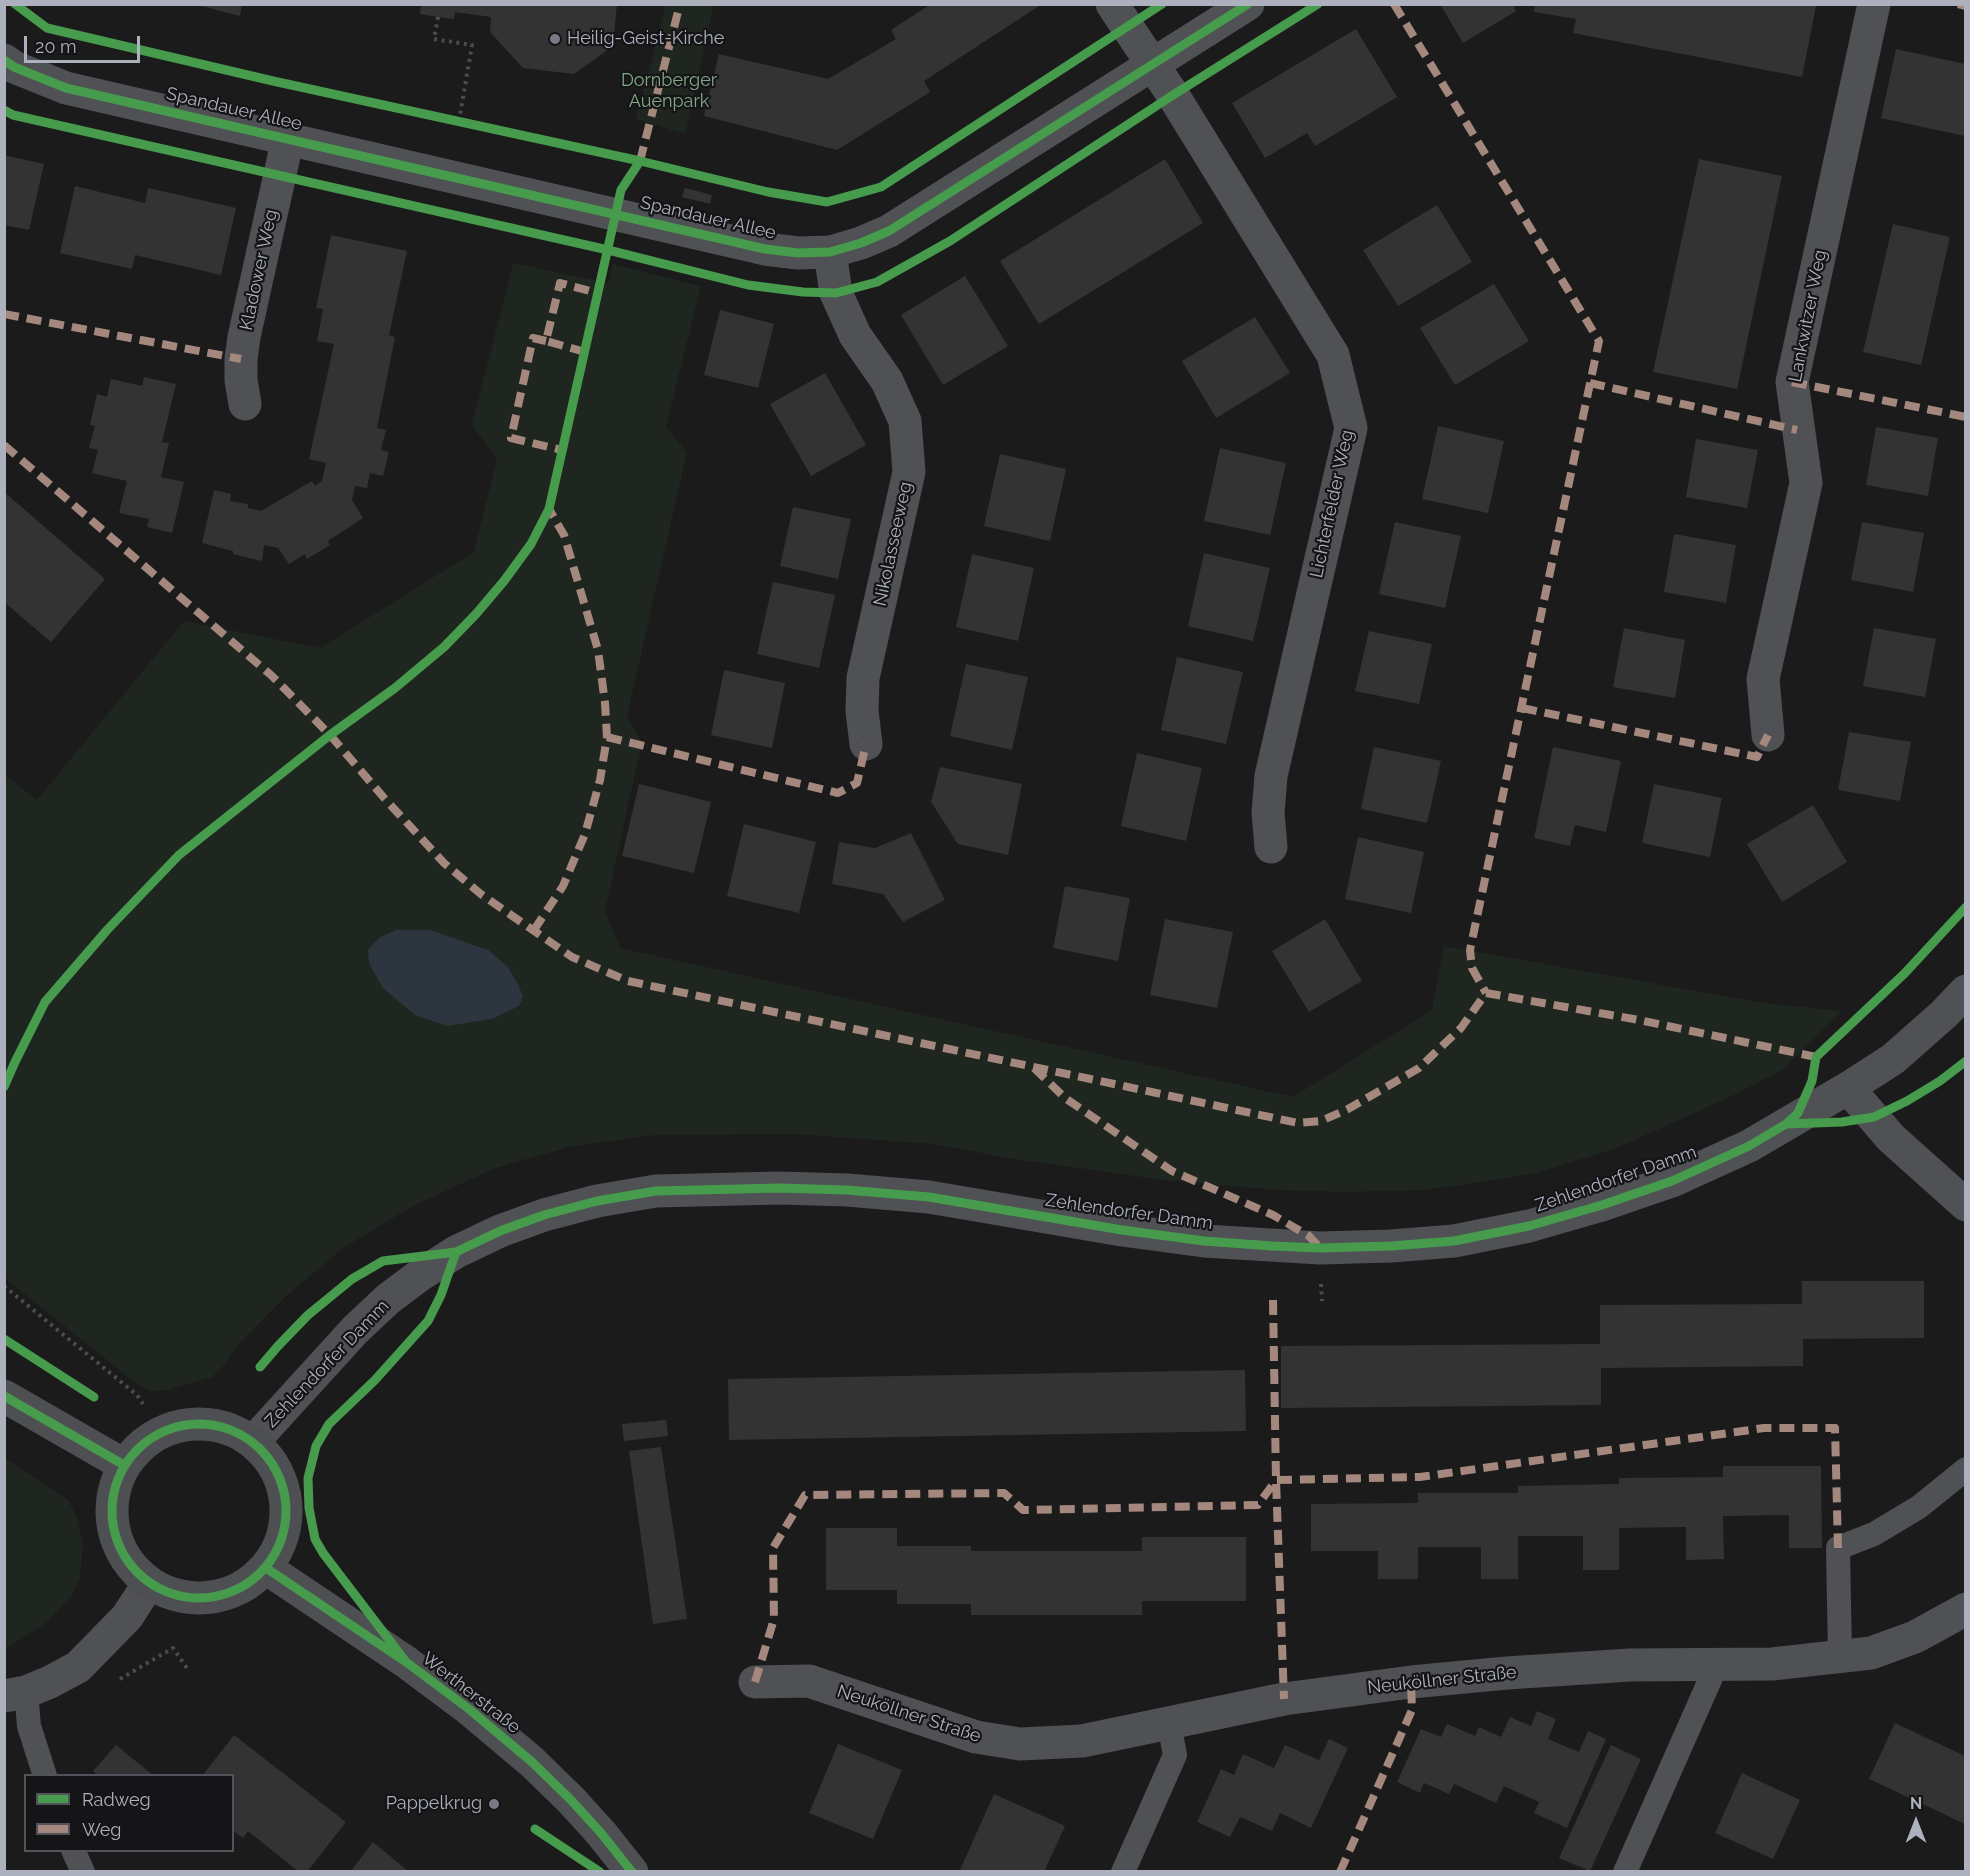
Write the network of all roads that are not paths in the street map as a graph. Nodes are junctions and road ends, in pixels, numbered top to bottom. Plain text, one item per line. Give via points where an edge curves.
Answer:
1 (1112, 4) edge
2 (1248, 4) edge
3 (1874, 4) edge
4 (4, 60) edge
5 (1152, 64) junction
6 (288, 138) junction
7 (830, 252) junction
8 (244, 404) dead end
9 (1768, 735) dead end
10 (866, 744) dead end
11 (1271, 847) dead end
12 (1965, 991) edge
13 (1848, 1088) junction
14 (1965, 1205) edge
15 (4, 1396) edge
16 (253, 1442) junction
17 (124, 1465) junction
18 (1965, 1469) edge
19 (266, 1568) junction
20 (149, 1583) junction
21 (1965, 1609) edge
22 (1840, 1657) junction
23 (1717, 1664) junction
24 (755, 1682) dead end
25 (15, 1694) edge
26 (1169, 1724) junction
27 (44, 1774) edge
28 (73, 1852) edge
29 (83, 1872) edge
30 (632, 1872) edge
31 (1123, 1872) edge
32 (1625, 1872) edge

1 - 5 street, Lichterfelder Weg
2 - 5 street, Spandauer Allee
3 - 9 street, Lankwitzer Weg via 1792,382 1806,483 1763,679
4 - 6 street, Spandauer Allee via 66,88
5 - 7 street, Spandauer Allee via 889,231
5 - 11 street, Lichterfelder Weg via 1333,355 1351,428 1271,776
6 - 7 street, Spandauer Allee via 765,249 798,254
6 - 8 street, Kladower Weg via 244,337
7 - 10 street, Nikolasseeweg via 836,294 855,335 887,381 905,421 909,472 863,678
12 - 13 street, Zehlendorfer Damm via 1893,1059
13 - 14 street via 1892,1138
13 - 16 street, Zehlendorfer Damm via 1749,1146 1602,1205 1529,1226 1454,1240 1391,1246 1320,1248 1204,1240 929,1197 847,1190 656,1191 597,1200 500,1231 420,1275 355,1330
15 - 17 main road
16 - 17 main road via 225,1427 196,1423 168,1428 143,1443
16 - 19 main road via 272,1461 284,1486 287,1515 281,1543
17 - 20 main road via 114,1490 111,1516 117,1542 130,1565
18 - 22 lane via 1919,1507 1874,1534 1838,1548
19 - 20 main road via 247,1584 224,1595 198,1599 172,1595
19 - 30 main road, Wertherstraße via 406,1662 532,1762 601,1833
20 - 25 street via 127,1617 78,1667
21 - 22 street, Neuköllner Straße via 1915,1637 1871,1653
22 - 23 street, Neuköllner Straße via 1772,1664
23 - 26 street, Neuköllner Straße via 1630,1665 1411,1682 1284,1699
23 - 32 lane
24 - 26 street, Neuköllner Straße via 809,1681 976,1737 1020,1744 1082,1741
25 - 27 lane
26 - 31 lane via 1175,1755
28 - 29 lane

